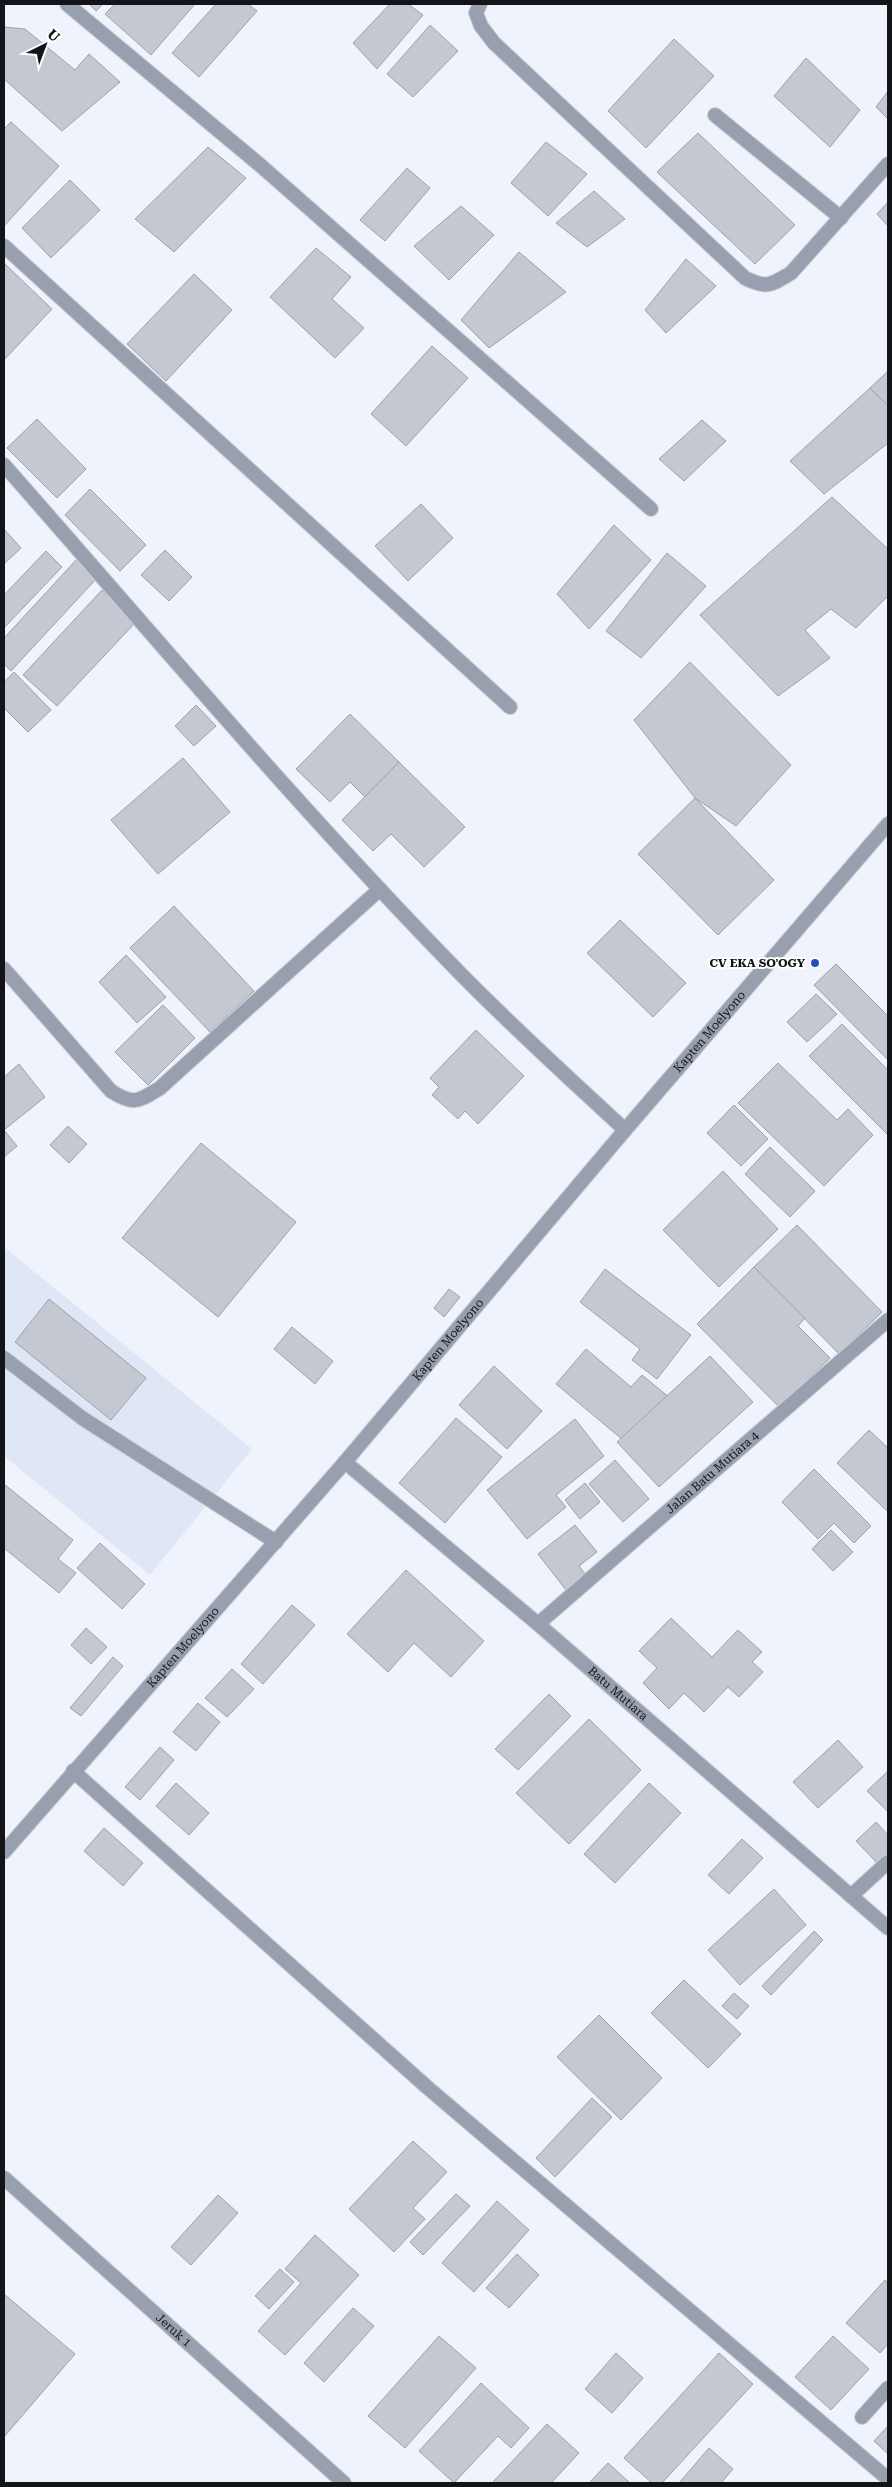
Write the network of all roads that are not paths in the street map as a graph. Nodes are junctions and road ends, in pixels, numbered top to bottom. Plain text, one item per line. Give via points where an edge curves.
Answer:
1 (67, 4) edge
2 (480, 4) edge
3 (715, 115) dead end
4 (888, 164) edge
5 (841, 218) junction
6 (4, 246) edge
7 (4, 465) edge
8 (651, 509) dead end
9 (510, 708) dead end
10 (888, 824) edge
11 (380, 889) junction
12 (4, 969) edge
13 (625, 1130) junction
14 (888, 1320) edge
15 (4, 1358) edge
16 (345, 1462) junction
17 (276, 1542) junction
18 (538, 1624) junction
19 (73, 1771) junction
20 (4, 1852) edge
21 (888, 1862) edge
22 (851, 1896) junction
23 (888, 1928) edge
24 (4, 2178) edge
25 (888, 2388) edge
26 (862, 2417) dead end
27 (888, 2480) edge
28 (344, 2483) edge

1 - 8 street via 260,165
2 - 5 street via 476,13 494,43 745,278 762,286 773,284 791,273
3 - 5 street
4 - 5 street
6 - 9 street
7 - 11 street
10 - 13 street, Kapten Moelyono
11 - 12 street via 160,1088 140,1100 130,1101 111,1091
11 - 13 street via 453,967
13 - 16 street, Kapten Moelyono
14 - 18 street, Jalan Batu Mutiara 4
15 - 17 street via 82,1418
16 - 17 street, Kapten Moelyono
16 - 18 street, Batu Mutiara
17 - 19 street, Kapten Moelyono
18 - 22 street, Batu Mutiara
19 - 20 street, Kapten Moelyono
19 - 27 street via 428,2088
21 - 22 street
22 - 23 street, Batu Mutiara
24 - 28 street, Jeruk 1
25 - 26 street

